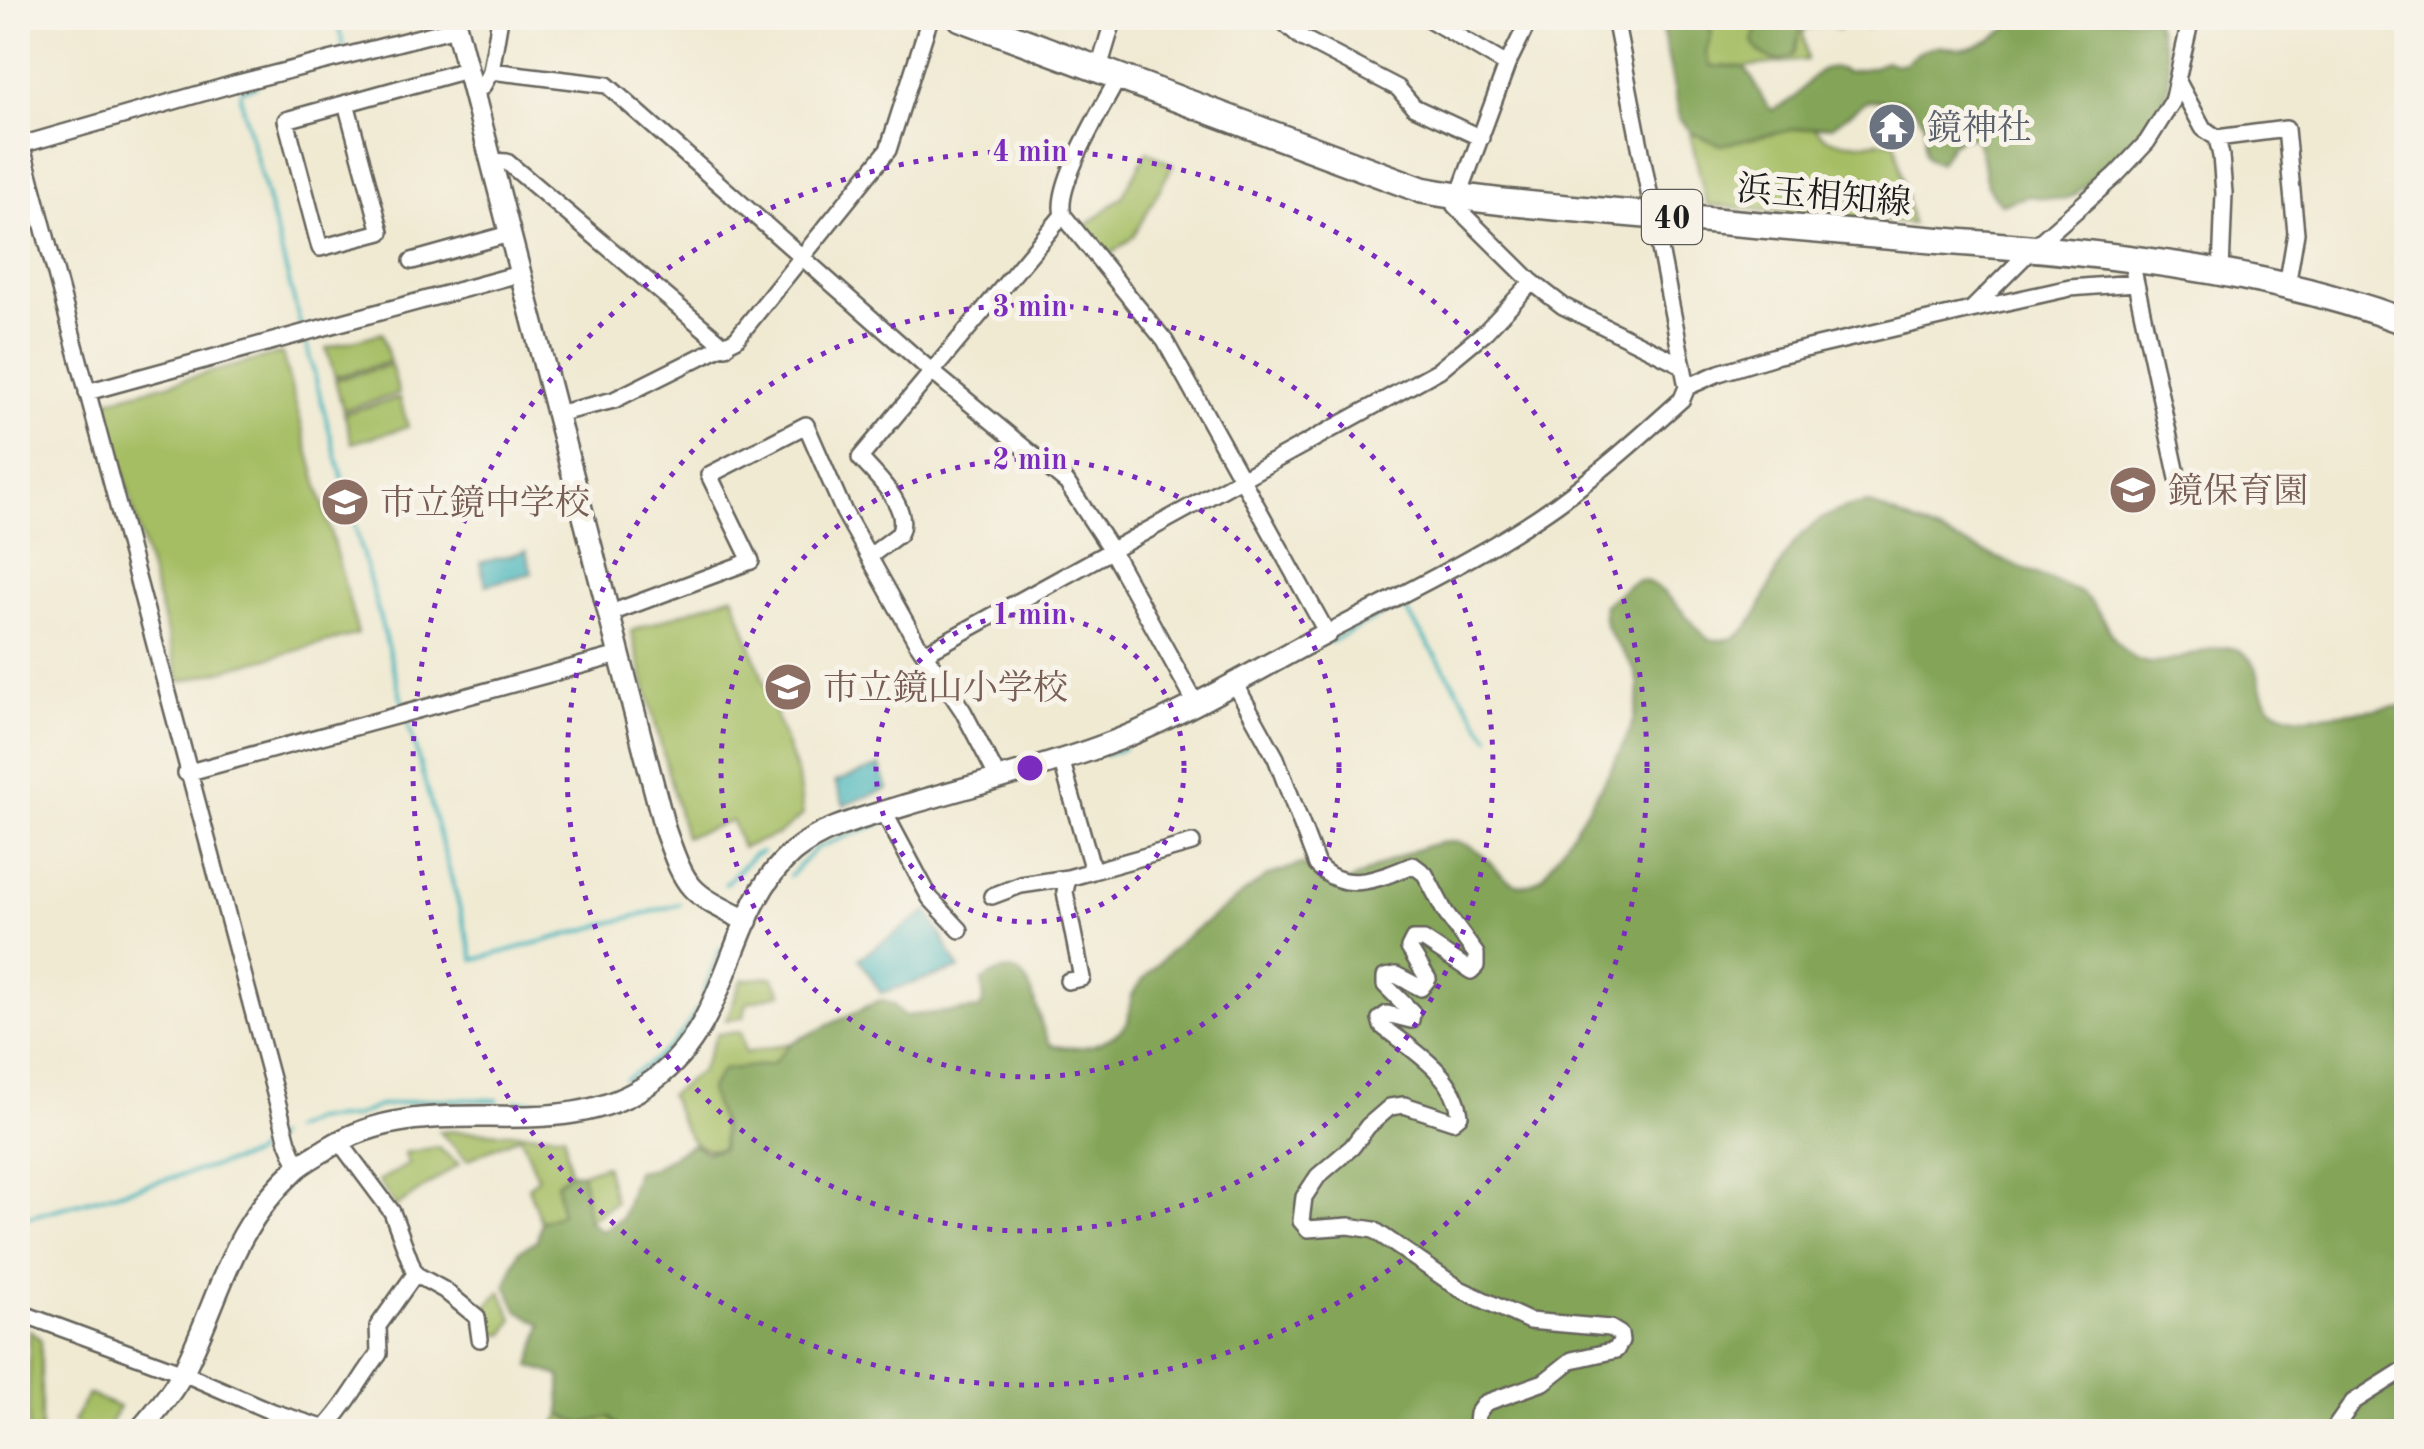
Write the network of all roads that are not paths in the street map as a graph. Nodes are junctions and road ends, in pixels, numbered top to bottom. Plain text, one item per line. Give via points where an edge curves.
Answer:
1 (500, 18) edge
2 (930, 18) edge
3 (961, 18) edge
4 (1114, 18) edge
5 (1279, 18) edge
6 (1427, 18) edge
7 (1530, 18) edge
8 (1615, 18) edge
9 (2192, 18) edge
10 (455, 23) edge
11 (1507, 65) junction
12 (490, 72) junction
13 (1109, 72) junction
14 (468, 80) junction
15 (2177, 80) junction
16 (346, 103) junction
17 (19, 138) edge
18 (1481, 138) junction
19 (2217, 138) junction
20 (490, 161) junction
21 (1458, 197) junction
22 (1062, 215) junction
23 (1652, 216) junction
24 (509, 234) junction
25 (2033, 248) junction
26 (802, 258) junction
27 (412, 261) dead end
28 (2134, 272) junction
29 (2221, 272) junction
30 (520, 274) junction
31 (1532, 282) junction
32 (2287, 286) junction
33 (1971, 310) junction
34 (2406, 322) edge
35 (726, 346) junction
36 (1680, 364) junction
37 (932, 371) junction
38 (1687, 388) junction
39 (88, 392) junction
40 (556, 414) junction
41 (1242, 476) junction
42 (2180, 488) dead end
43 (1110, 550) junction
44 (870, 556) junction
45 (608, 614) junction
46 (1326, 633) junction
47 (926, 653) junction
48 (619, 655) junction
49 (1234, 682) junction
50 (1195, 702) junction
51 (1061, 759) junction
52 (186, 772) junction
53 (998, 778) junction
54 (884, 812) junction
55 (1192, 843) dead end
56 (1093, 870) junction
57 (1068, 878) junction
58 (992, 896) dead end
59 (747, 921) junction
60 (960, 930) dead end
61 (1068, 981) dead end
62 (339, 1141) junction
63 (298, 1166) junction
64 (415, 1274) junction
65 (18, 1312) edge
66 (480, 1339) dead end
67 (183, 1372) junction
68 (2406, 1372) edge
69 (330, 1430) edge
70 (138, 1432) edge
71 (1486, 1432) edge
72 (2332, 1432) edge

1 - 12 street
2 - 26 street via 888,150
3 - 13 main road, 浜玉相知線 / 40
4 - 13 street
5 - 18 street via 1302,38 1398,88 1414,107
6 - 11 street
7 - 11 street
8 - 23 street
9 - 15 street
10 - 14 street
10 - 17 street
11 - 18 street
12 - 14 street via 482,87
12 - 26 street via 607,84
13 - 21 main road, 浜玉相知線 / 40 via 1422,190
13 - 22 street via 1065,184
14 - 16 street
14 - 20 street
15 - 19 street via 2203,128
15 - 25 street via 2172,102 2146,142
16 - 16 street via 286,120 320,248 381,232
17 - 39 street
18 - 21 street
19 - 29 street via 2224,194
19 - 32 street via 2286,129 2296,233
20 - 24 street
20 - 35 street via 508,162
21 - 23 main road, 浜玉相知線 / 40
21 - 31 street via 1457,210
22 - 37 street
22 - 41 street via 1165,341
23 - 25 main road, 浜玉相知線 / 40
23 - 36 street
24 - 27 street
24 - 30 street
25 - 28 main road, 浜玉相知線 / 40
25 - 33 street
26 - 35 street
26 - 37 street
28 - 29 main road, 浜玉相知線 / 40
28 - 33 street
28 - 42 street
29 - 32 main road, 浜玉相知線 / 40
30 - 39 street
30 - 40 street
31 - 36 street via 1563,306
31 - 41 street via 1439,370
32 - 34 main road, 浜玉相知線 / 40
33 - 38 street via 1775,356
35 - 40 street via 614,400
36 - 38 street
37 - 43 street via 1067,483
37 - 44 street via 860,458 902,518 899,534
38 - 46 street via 1622,453 1555,505
39 - 52 street
40 - 45 street
41 - 43 street
41 - 46 street
43 - 47 street
43 - 50 street
44 - 45 street via 806,426 710,476 751,561
44 - 47 street
45 - 48 street
46 - 49 street
47 - 53 street
48 - 52 street
48 - 59 street via 684,881
49 - 50 street
49 - 71 street via 1276,758 1317,865 1328,877 1354,884 1413,865 1476,954 1472,971 1424,940 1413,940 1409,948 1428,978 1421,988 1396,975 1385,977 1411,1020 1387,1014 1380,1019 1452,1088 1460,1115 1453,1121 1390,1107 1318,1176 1304,1197 1301,1221 1308,1229 1374,1230 1460,1289 1529,1321 1620,1334 1616,1350 1572,1360 1544,1382 1485,1403 1476,1423
50 - 51 street
51 - 53 street
51 - 56 street
52 - 63 street
53 - 54 street
54 - 59 street via 830,830 790,855
54 - 60 street via 930,898
55 - 56 street
56 - 57 street
57 - 58 street
57 - 61 street via 1064,892 1082,978
59 - 62 street via 704,1022 680,1058 652,1082 581,1112 391,1120
62 - 63 street
62 - 64 street via 392,1212
63 - 67 street via 235,1246
64 - 66 street via 477,1317
64 - 69 street via 378,1326 379,1354
65 - 67 street
67 - 69 street
67 - 70 street
68 - 72 street via 2353,1402

